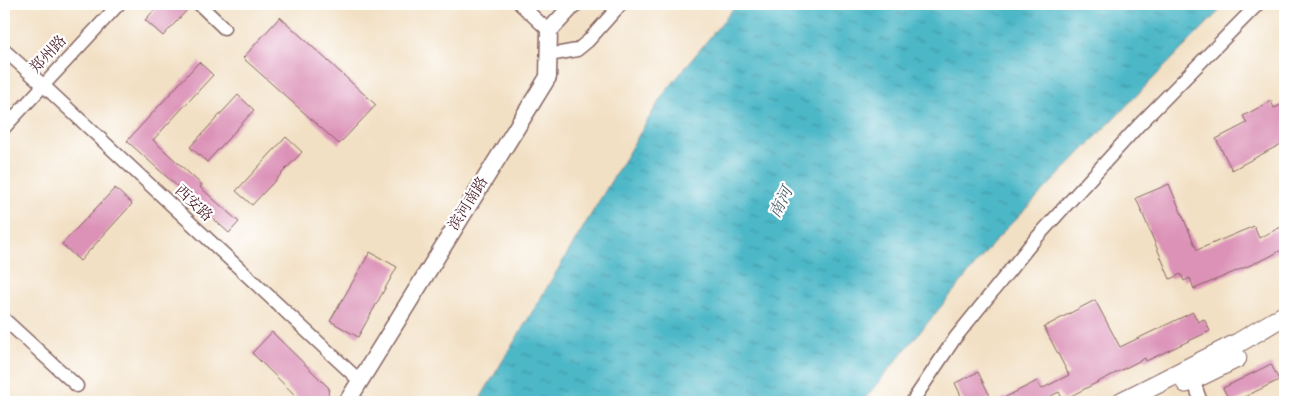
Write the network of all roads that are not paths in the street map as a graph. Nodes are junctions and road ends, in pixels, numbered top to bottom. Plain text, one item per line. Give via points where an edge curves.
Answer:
1 (119, 4) edge
2 (199, 4) edge
3 (520, 4) edge
4 (574, 4) edge
5 (621, 4) edge
6 (1258, 4) edge
7 (224, 28) dead end
8 (549, 31) junction
9 (4, 50) edge
10 (548, 55) junction
11 (43, 85) junction
12 (4, 128) edge
13 (1285, 315) edge
14 (4, 319) edge
15 (1285, 330) edge
16 (1190, 373) junction
17 (360, 381) junction
18 (77, 386) dead end
19 (347, 402) edge
20 (912, 402) edge
21 (1121, 402) edge
22 (1149, 402) edge
23 (1201, 402) edge

1 - 11 street, 郑州路
2 - 7 street
3 - 8 street
4 - 8 main road
5 - 10 street via 577,50
6 - 20 street via 1139,125 1031,244 955,338
8 - 10 main road, 滨河南路
9 - 11 street, 西安路
10 - 17 main road, 滨河南路 via 548,77
11 - 12 street, 郑州路
11 - 17 street, 西安路
13 - 16 highway
14 - 18 street
15 - 16 highway via 1244,354
16 - 21 highway
16 - 22 highway
16 - 23 street
17 - 19 main road, 滨河南路

